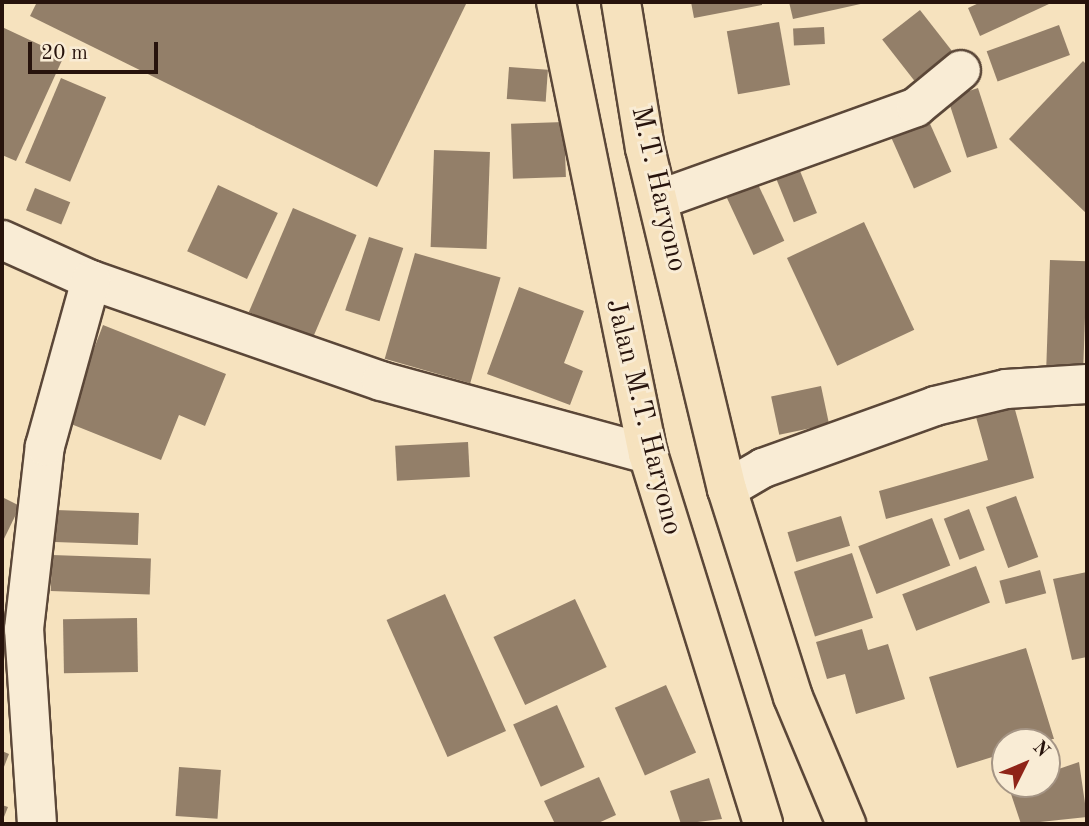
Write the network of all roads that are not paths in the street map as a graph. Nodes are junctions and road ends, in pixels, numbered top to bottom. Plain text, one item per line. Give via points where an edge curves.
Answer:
1 (556, 2) edge
2 (621, 2) edge
3 (961, 70) dead end
4 (661, 199) junction
5 (2, 240) edge
6 (92, 280) junction
7 (1087, 384) edge
8 (648, 454) junction
9 (727, 489) junction
10 (13, 623) edge
11 (753, 821) edge
12 (37, 824) edge
13 (846, 824) edge

1 - 8 highway, Jalan M.T. Haryono
2 - 4 highway, M.T. Haryono via 645,148
3 - 4 street via 916,107
4 - 9 highway, M.T. Haryono
5 - 6 street
6 - 8 street via 380,381
6 - 10 street via 45,446
7 - 9 street via 1006,390 935,406 762,468
8 - 11 highway, Jalan M.T. Haryono
9 - 13 highway via 793,697
10 - 12 street

